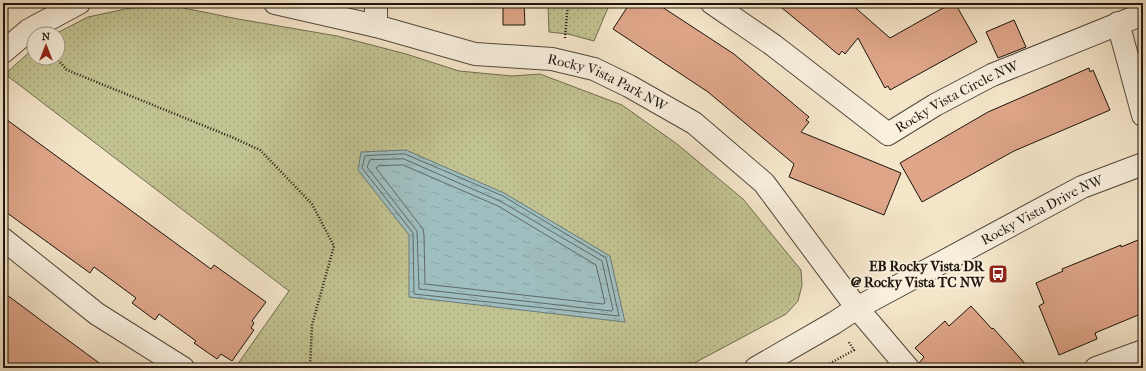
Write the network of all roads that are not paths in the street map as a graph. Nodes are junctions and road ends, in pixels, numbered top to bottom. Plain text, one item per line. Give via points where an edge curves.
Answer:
1 (79, 3) edge
2 (275, 3) edge
3 (376, 3) edge
4 (712, 3) edge
5 (1143, 14) edge
6 (1118, 23) junction
7 (376, 26) junction
8 (3, 52) edge
9 (1143, 115) edge
10 (1143, 164) edge
11 (3, 239) edge
12 (857, 308) junction
13 (1143, 351) edge
14 (183, 368) edge
15 (756, 368) edge
16 (908, 368) edge
17 (1096, 368) edge

1 - 8 street via 29,30
2 - 7 street, Rocky Vista Park NW
3 - 7 street
4 - 6 street, Rocky Vista Circle NW via 773,45 888,134 935,104 992,75
5 - 6 street, Rocky Vista Circle NW
6 - 9 street
7 - 12 street, Rocky Vista Park NW via 474,54 552,59 594,69 694,123 764,183
10 - 12 street, Rocky Vista Drive NW via 1082,187
11 - 14 street via 98,314
12 - 15 street, Rocky Vista Drive NW via 834,324
12 - 16 street, Rocky Vista Park NW
13 - 17 street

